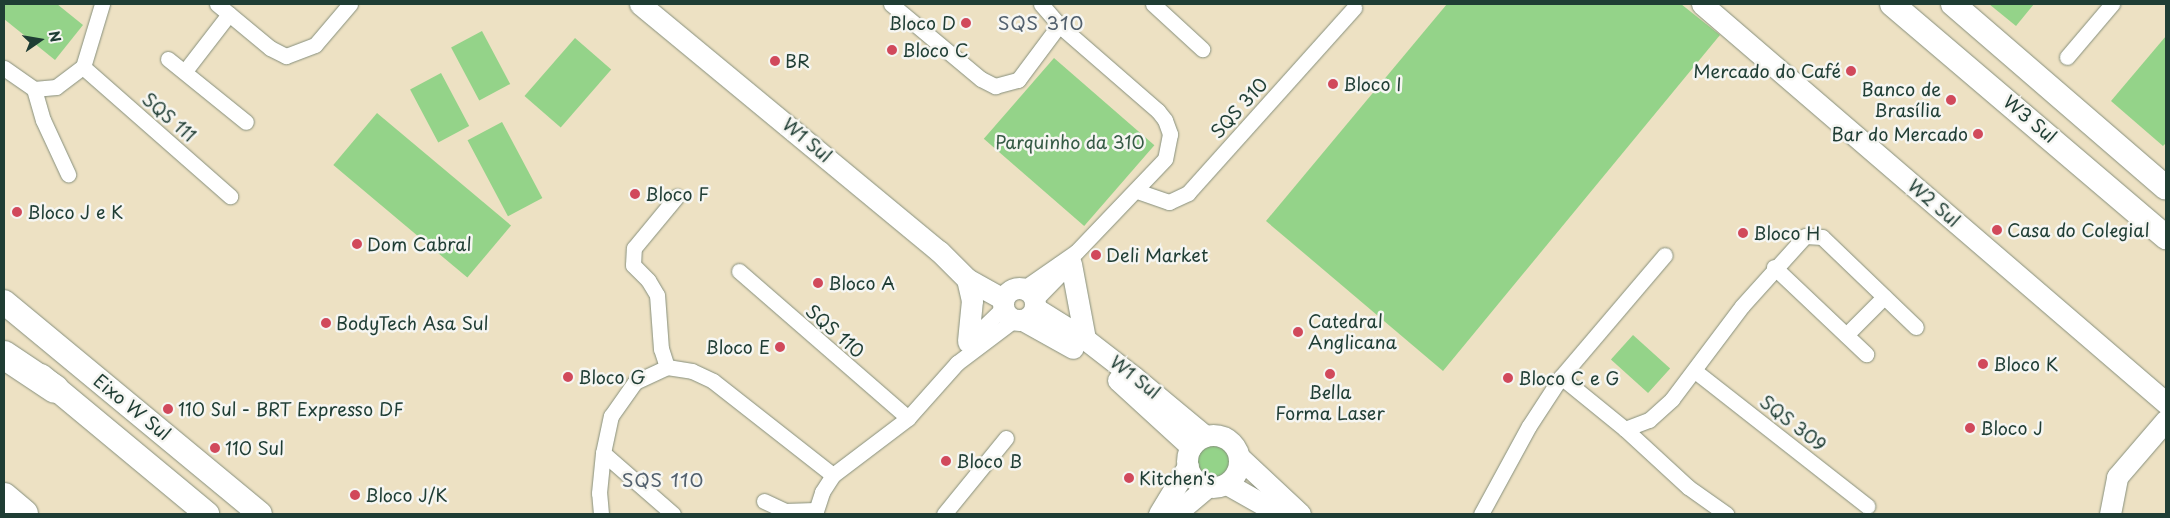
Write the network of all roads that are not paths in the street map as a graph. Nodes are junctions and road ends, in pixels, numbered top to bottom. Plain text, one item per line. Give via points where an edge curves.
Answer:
1 (102, 4) edge
2 (217, 4) edge
3 (350, 4) edge
4 (640, 4) edge
5 (658, 4) edge
6 (891, 4) edge
7 (1040, 4) edge
8 (1153, 4) edge
9 (1702, 4) edge
10 (1892, 4) edge
11 (1953, 4) edge
12 (2112, 4) edge
13 (1354, 8) dead end
14 (229, 14) junction
15 (1059, 25) junction
16 (674, 29) junction
17 (1202, 49) dead end
18 (2068, 57) dead end
19 (168, 59) dead end
20 (83, 67) junction
21 (4, 68) edge
22 (185, 71) junction
23 (34, 89) junction
24 (246, 122) dead end
25 (68, 174) dead end
26 (2160, 183) edge
27 (1137, 191) junction
28 (2119, 195) junction
29 (230, 196) dead end
30 (678, 196) dead end
31 (2166, 237) edge
32 (939, 251) junction
33 (1665, 255) dead end
34 (1074, 258) junction
35 (1774, 267) junction
36 (739, 271) dead end
37 (967, 279) junction
38 (1884, 297) junction
39 (4, 302) edge
40 (1019, 304) junction
41 (1916, 327) dead end
42 (1846, 335) junction
43 (1085, 339) junction
44 (968, 341) junction
45 (4, 344) edge
46 (1866, 354) dead end
47 (4, 355) edge
48 (957, 363) junction
49 (667, 367) junction
50 (1695, 371) junction
51 (1561, 377) junction
52 (55, 389) junction
53 (2166, 404) edge
54 (908, 418) junction
55 (2166, 420) edge
56 (1625, 429) junction
57 (1006, 438) dead end
58 (1194, 450) junction
59 (602, 453) junction
60 (1240, 458) junction
61 (833, 475) junction
62 (1217, 485) junction
63 (4, 497) edge
64 (764, 501) dead end
65 (1867, 506) dead end
66 (815, 512) edge
67 (1484, 512) edge
68 (24, 514) edge
69 (207, 514) edge
70 (260, 514) edge
71 (601, 514) edge
72 (673, 514) edge
73 (944, 514) edge
74 (1160, 514) edge
75 (1175, 514) edge
76 (1280, 514) edge
77 (1300, 514) edge
78 (1726, 514) edge
79 (2110, 514) edge

1 - 20 street
2 - 14 street
3 - 14 street via 315,45 286,56 270,48
4 - 16 street, W1 Sul
5 - 16 street, W1 Sul
6 - 15 street via 981,79 995,86 1018,80
7 - 15 street
8 - 17 street
9 - 53 street, W2 Sul
10 - 28 main road, W3 Sul
11 - 26 main road, W3 Sul
12 - 18 street
13 - 27 street, SQS 310 via 1188,193 1169,202
14 - 22 street
15 - 27 street via 1165,120 1170,134 1166,160
16 - 32 street, W1 Sul
19 - 22 street
20 - 23 street via 56,87
20 - 29 street, SQS 111
21 - 23 street
22 - 24 street
23 - 25 street via 43,120
26 - 28 main road via 2138,175 2130,178
27 - 34 street
28 - 31 main road, W3 Sul
30 - 49 street via 634,248 633,264 657,295 661,349
32 - 37 street, W1 Sul
32 - 40 street, W1 Sul
33 - 51 street
34 - 40 street
34 - 43 street
35 - 38 street via 1800,238 1818,236
35 - 42 street
35 - 50 street
36 - 54 street, SQS 110
37 - 40 street, W1 Sul
37 - 44 street via 972,300
38 - 41 street
38 - 42 street
39 - 70 main road, Eixo W Sul
40 - 43 street, W1 Sul
40 - 44 street
40 - 48 street
40 - 58 street, W1 Sul via 1074,349 1119,380
42 - 46 street
43 - 58 street, W1 Sul via 1162,398
44 - 48 street
45 - 52 main road, Eixo W Sul
47 - 52 highway
48 - 54 street
49 - 59 street via 635,382 624,396 611,416
49 - 61 street via 692,370 713,381
50 - 56 street via 1649,420
50 - 65 street, SQS 309
51 - 56 street
51 - 67 street via 1529,426
52 - 69 main road, Eixo W Sul
54 - 61 street
55 - 79 street via 2117,477
56 - 78 street via 1688,487
57 - 73 street
58 - 60 street via 1214,435 1230,441
58 - 62 street via 1195,479
58 - 74 street
59 - 71 street
59 - 72 street
60 - 62 street via 1234,477
60 - 77 street
61 - 66 street
62 - 75 street
62 - 76 street
63 - 68 highway
64 - 66 street via 785,511

